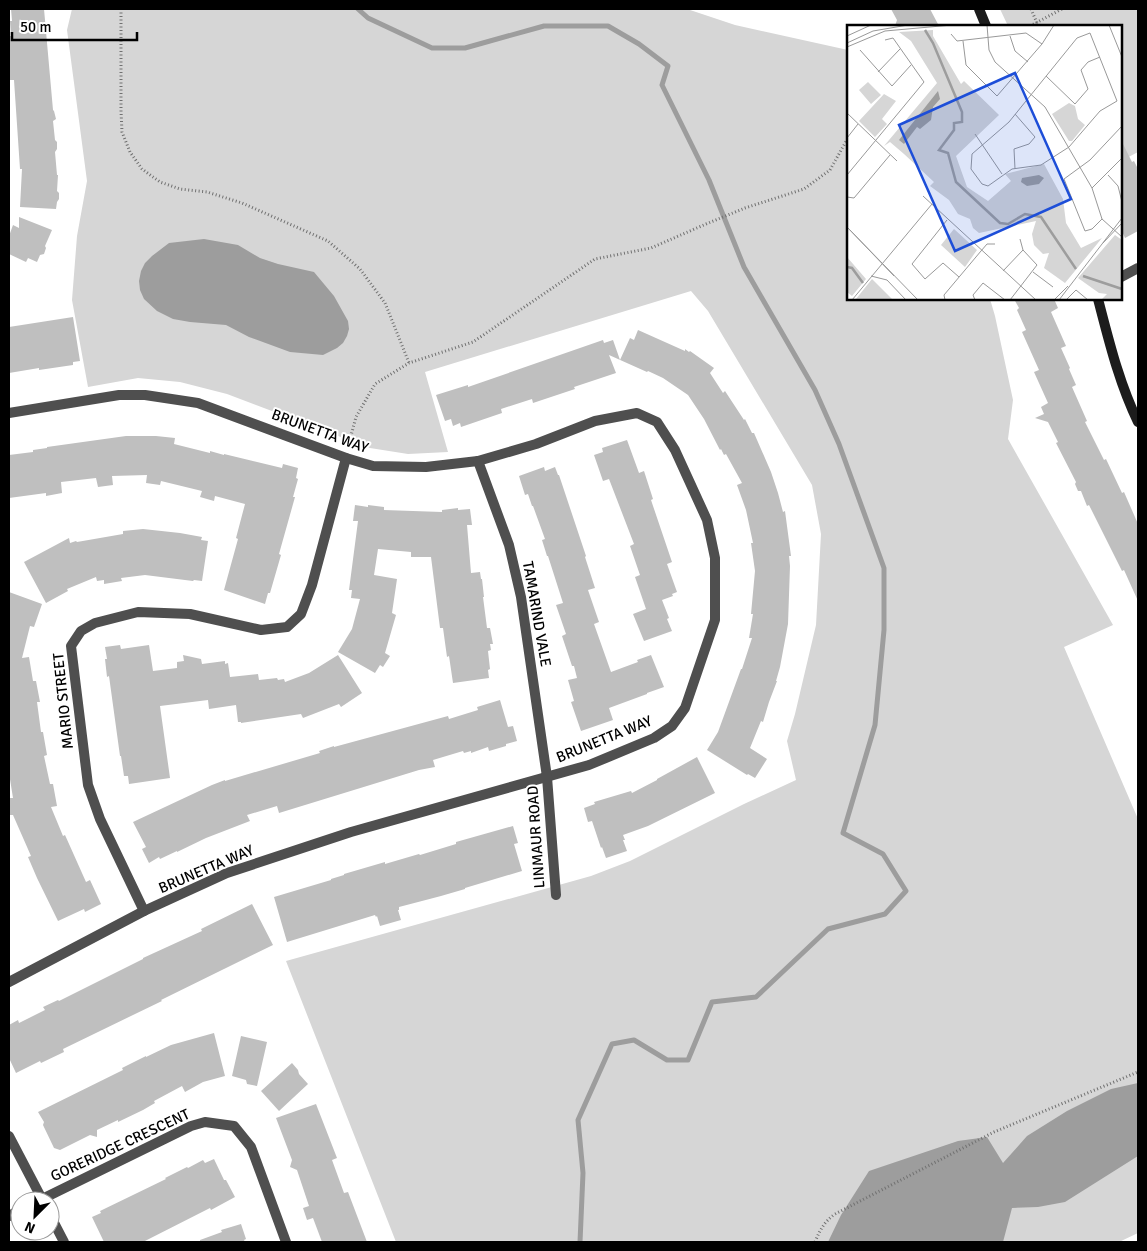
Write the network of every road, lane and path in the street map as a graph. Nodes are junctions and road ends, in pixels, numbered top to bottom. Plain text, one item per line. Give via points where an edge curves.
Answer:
1 (122, 9) edge
2 (978, 9) edge
3 (1031, 9) edge
4 (1062, 9) edge
5 (1037, 23) junction
6 (986, 25) edge
7 (1032, 25) edge
8 (847, 140) edge
9 (1138, 268) edge
10 (1122, 276) edge
11 (1098, 300) edge
12 (409, 363) junction
13 (9, 412) edge
14 (1138, 422) edge
15 (346, 458) junction
16 (478, 461) junction
17 (547, 777) junction
18 (556, 895) dead end
19 (144, 911) junction
20 (9, 982) edge
21 (1138, 1072) edge
22 (9, 1136) edge
23 (36, 1191) edge
24 (59, 1191) edge
25 (286, 1242) edge
26 (815, 1242) edge

1 - 12 path via 122,132 142,169 160,182 242,203 328,241 360,268 384,303
2 - 6 street
3 - 5 path
4 - 5 path
5 - 7 path
8 - 12 path via 830,170 804,189 745,208 651,248 595,259 473,342
9 - 10 street
11 - 14 street via 1117,370
12 - 15 path via 375,384 356,417
13 - 15 street, BRUNETTA WAY via 119,395 145,395 198,403
15 - 16 street, BRUNETTA WAY via 373,466 426,467
15 - 19 street, MARIO STREET via 312,585 301,614 287,627 261,630 190,614 138,612 95,623 81,632 71,646 88,785 100,819
16 - 17 street, TAMARIND VALE via 509,545 522,597
16 - 17 street, BRUNETTA WAY via 536,444 595,421 637,413 657,422 675,450 709,529 715,558 715,620 685,708 672,726 654,738
17 - 18 street, LINMAUR ROAD
17 - 19 street, BRUNETTA WAY via 351,832 227,873
19 - 20 street, BRUNETTA WAY
21 - 26 path via 994,1132 843,1209 826,1221
22 - 23 street
24 - 25 street, GORERIDGE CRESCENT via 191,1126 205,1122 234,1126 251,1146

